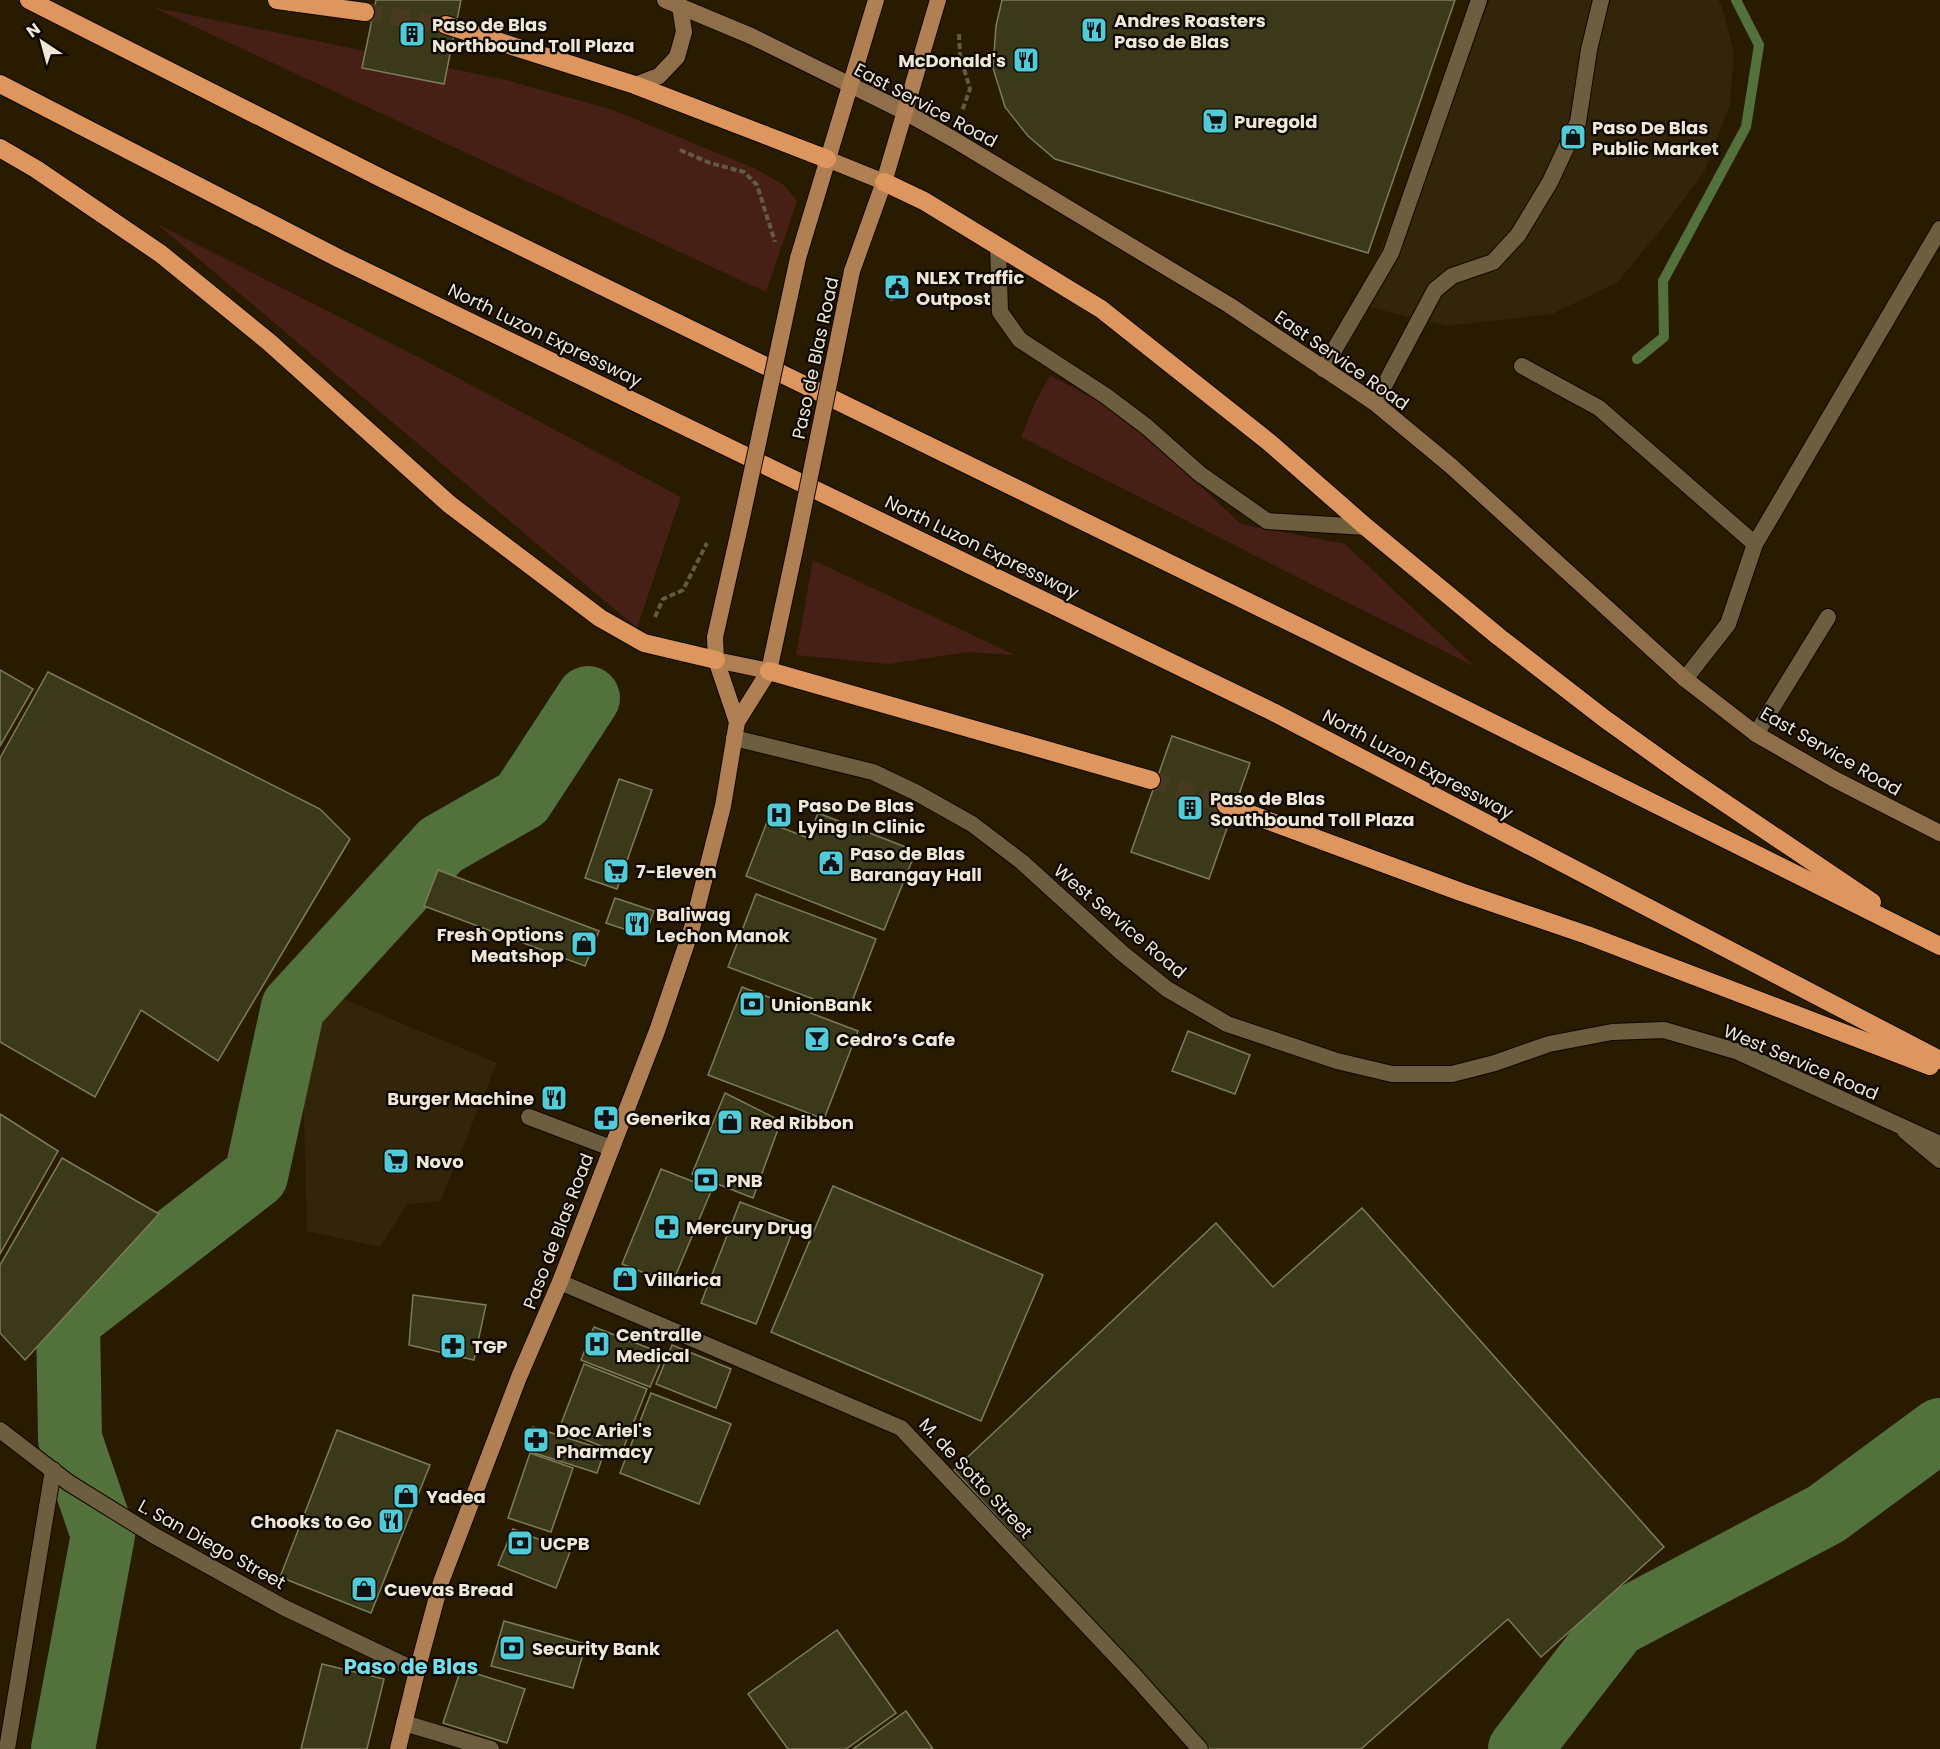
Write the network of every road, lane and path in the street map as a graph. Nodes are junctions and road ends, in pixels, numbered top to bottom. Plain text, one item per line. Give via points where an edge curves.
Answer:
1 (29, 0) edge
2 (277, 0) edge
3 (876, 0) edge
4 (938, 0) edge
5 (1479, 0) edge
6 (1601, 0) edge
7 (673, 3) edge
8 (365, 12) tunnel mouth
9 (446, 25) tunnel mouth
10 (959, 34) dead end
11 (0, 84) edge
12 (635, 85) junction
13 (851, 86) junction
14 (963, 111) dead end
15 (905, 112) junction
16 (0, 148) edge
17 (680, 150) dead end
18 (827, 159) junction
19 (884, 182) junction
20 (1940, 229) edge
21 (776, 243) dead end
22 (998, 246) junction
23 (1522, 366) dead end
24 (1323, 369) junction
25 (1376, 403) junction
26 (1366, 527) junction
27 (709, 537) dead end
28 (1755, 544) junction
29 (1828, 617) dead end
30 (644, 644) junction
31 (716, 660) junction
32 (769, 671) junction
33 (1685, 679) junction
34 (735, 730) junction
35 (1756, 734) junction
36 (1151, 780) tunnel mouth
37 (1226, 805) tunnel mouth
38 (1940, 833) edge
39 (1935, 944) edge
40 (1940, 1060) edge
41 (1940, 1069) edge
42 (529, 1118) dead end
43 (1899, 1126) junction
44 (1940, 1144) edge
45 (611, 1148) junction
46 (1940, 1160) edge
47 (560, 1282) junction
48 (0, 1430) edge
49 (53, 1470) junction
50 (417, 1671) junction
51 (404, 1723) junction
52 (7, 1749) edge
53 (398, 1749) edge
54 (491, 1749) edge
55 (1200, 1749) edge

1 - 39 highway via 379,177 1312,633
2 - 8 highway
3 - 13 main road, Paso de Blas Road
4 - 15 main road, Paso de Blas Road
5 - 24 street via 1391,253
6 - 25 street via 1578,122 1550,183 1518,235 1493,262 1452,276 1435,291
7 - 12 main road via 684,32 677,57 659,76
7 - 13 main road, East Service Road
9 - 12 highway
10 - 14 path via 960,55 970,89
11 - 40 highway, North Luzon Expressway via 351,264 1273,712
12 - 18 highway
13 - 15 main road, East Service Road
13 - 18 main road, Paso de Blas Road
15 - 19 main road, Paso de Blas Road
15 - 24 main road, East Service Road via 1229,305
16 - 30 highway via 161,254 269,342 448,504 600,618
17 - 21 path via 710,164 744,172 757,185
18 - 19 main road
18 - 31 main road, Paso de Blas Road, bridge via 798,258 715,637
19 - 22 highway via 924,201
19 - 32 main road, Paso de Blas Road, bridge via 852,272
20 - 28 street
22 - 26 highway via 1101,309 1270,443
22 - 26 street via 1000,312 1020,339 1106,396 1200,474 1267,521
23 - 28 street via 1599,408
24 - 25 main road, East Service Road
25 - 33 main road, East Service Road
26 - 39 highway via 1605,719
27 - 30 path via 683,591 663,599
28 - 33 street via 1728,624
29 - 35 street
30 - 31 highway
31 - 32 main road
31 - 34 main road, Paso de Blas Road
32 - 34 main road, Paso de Blas Road
32 - 36 highway
33 - 35 main road, East Service Road
34 - 43 street, West Service Road via 873,772 972,824 1022,862 1167,989 1227,1024 1337,1061 1392,1074 1452,1074 1549,1044 1612,1032 1664,1030 1736,1052
34 - 45 main road, Paso de Blas Road via 723,806 692,928
35 - 38 main road, East Service Road
37 - 41 highway via 1598,939
42 - 45 street
43 - 44 street, West Service Road
43 - 46 street
45 - 47 main road, Paso de Blas Road
47 - 50 main road, Paso de Blas Road via 519,1377 441,1582
47 - 55 street, M. de Sotto Street via 901,1428
48 - 49 street, L. San Diego Street
49 - 50 street, L. San Diego Street via 153,1535 283,1606
49 - 52 street
50 - 51 main road, Paso de Blas Road
51 - 53 main road, Paso de Blas Road
51 - 54 street

